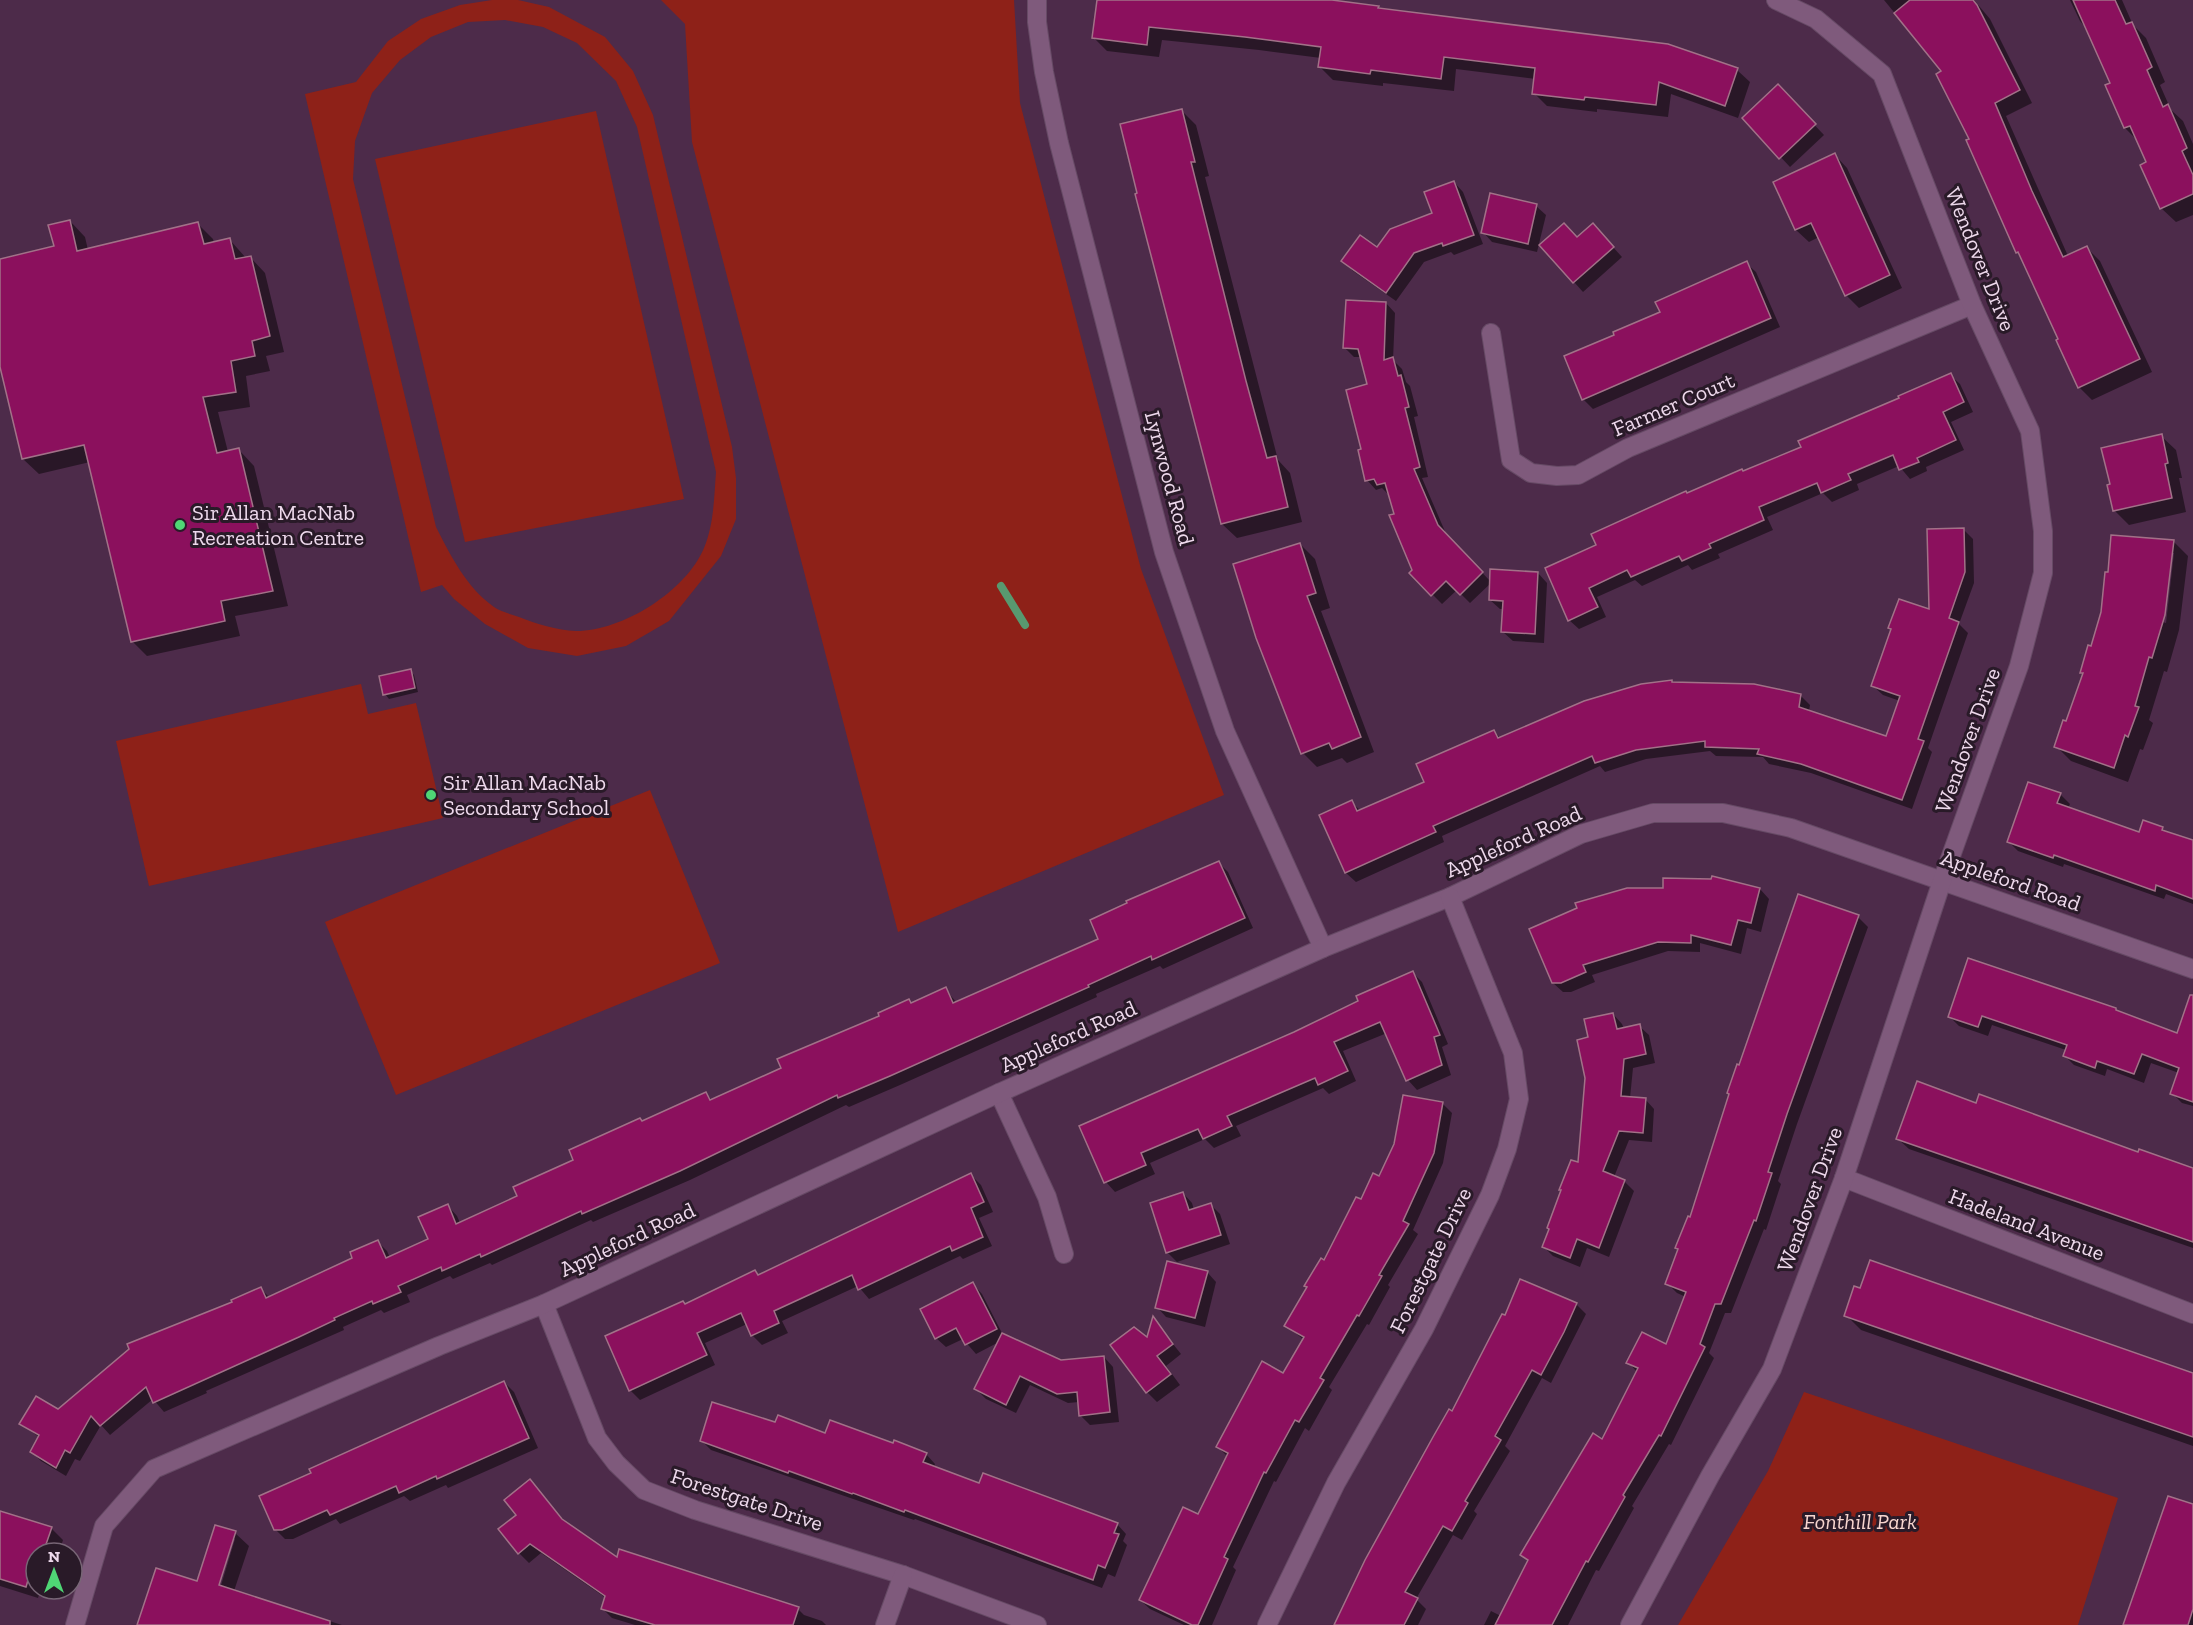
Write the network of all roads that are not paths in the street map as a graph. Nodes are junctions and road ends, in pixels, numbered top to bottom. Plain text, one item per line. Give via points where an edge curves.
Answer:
1 (1037, 0) edge
2 (1776, 0) edge
3 (1972, 304) junction
4 (1491, 333) dead end
5 (1942, 881) junction
6 (1450, 897) junction
7 (1323, 948) junction
8 (2193, 969) edge
9 (999, 1093) junction
10 (1844, 1178) junction
11 (1064, 1254) dead end
12 (544, 1304) junction
13 (2193, 1314) edge
14 (903, 1575) junction
15 (75, 1625) edge
16 (885, 1625) edge
17 (1037, 1625) edge
18 (1267, 1625) edge
19 (1630, 1625) edge

1 - 7 street, Lynwood Road via 1044,72 1059,143 1164,552 1225,731
2 - 3 street, Wendover Drive via 1816,20 1882,74
3 - 4 street, Farmer Court via 1628,448 1578,475 1531,473 1511,460
3 - 5 street, Wendover Drive via 2030,431 2043,531 2043,573 2019,666
5 - 6 street, Appleford Road via 1791,828 1723,813 1653,813 1581,834
5 - 8 street, Appleford Road
5 - 10 street, Wendover Drive
6 - 7 street, Appleford Road
6 - 18 street, Forestgate Drive via 1513,1053 1519,1099 1507,1149 1490,1195 1424,1329 1336,1484
7 - 9 street, Appleford Road
9 - 11 street via 1047,1197
9 - 12 street, Appleford Road
10 - 13 street, Hadeland Avenue
10 - 19 street, Wendover Drive via 1772,1369
12 - 14 street, Forestgate Drive via 597,1438 644,1490 695,1510
12 - 15 street, Appleford Road via 154,1470 104,1526
14 - 16 street
14 - 17 street, Forestgate Drive

